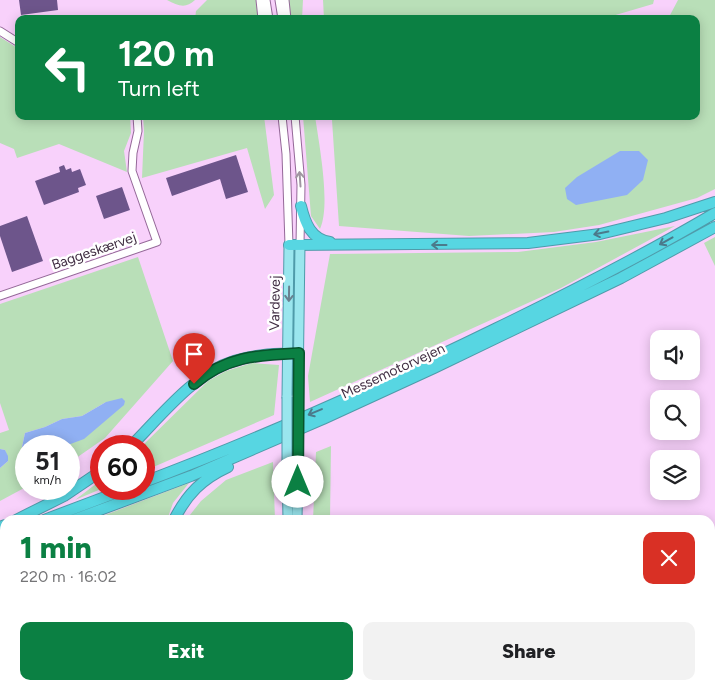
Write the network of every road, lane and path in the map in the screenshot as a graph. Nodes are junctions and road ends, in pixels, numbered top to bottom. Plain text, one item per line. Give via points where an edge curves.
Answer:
1 (260, 0) edge
2 (266, 0) edge
3 (279, 0) edge
4 (285, 0) edge
5 (262, 15) edge
6 (268, 15) edge
7 (281, 15) edge
8 (287, 15) edge
9 (0, 31) edge
10 (15, 40) edge
11 (137, 120) edge
12 (282, 120) edge
13 (295, 120) edge
14 (715, 202) edge
15 (300, 206) junction
16 (715, 213) edge
17 (715, 227) edge
18 (289, 245) junction
19 (354, 245) junction
20 (300, 246) junction
21 (621, 278) junction
22 (0, 296) edge
23 (299, 353) junction
24 (288, 354) junction
25 (142, 435) edge
26 (90, 478) edge
27 (155, 478) edge
28 (97, 500) edge
29 (26, 515) edge
30 (57, 515) edge
31 (86, 515) edge
32 (176, 515) edge
33 (288, 515) edge
34 (297, 515) edge

1 - 5 street
2 - 6 street
3 - 7 street
4 - 8 street
9 - 10 street
11 - 22 street, Baggeskærvej via 132,171 157,242
12 - 18 street, Vardevej
15 -> 13 street, Vardevej
14 -> 19 highway via 600,234 528,243
15 - 19 highway via 304,221 316,236 324,241
15 - 20 street, Vardevej
16 -> 27 highway, Messemotorvejen via 615,268 439,357
17 - 21 highway, Messemotorvejen
18 - 20 highway
18 -> 24 main road, Vardevej
19 - 20 highway
20 - 23 main road, Vardevej
21 - 31 highway, Messemotorvejen via 323,419 181,480
21 - 32 highway via 565,310 448,368 217,472 196,487
23 - 24 highway
23 - 34 main road, Vardevej, bridge
24 - 25 highway via 250,357 219,366 186,391
24 - 33 main road, Vardevej, bridge
26 - 29 highway
28 - 30 highway

